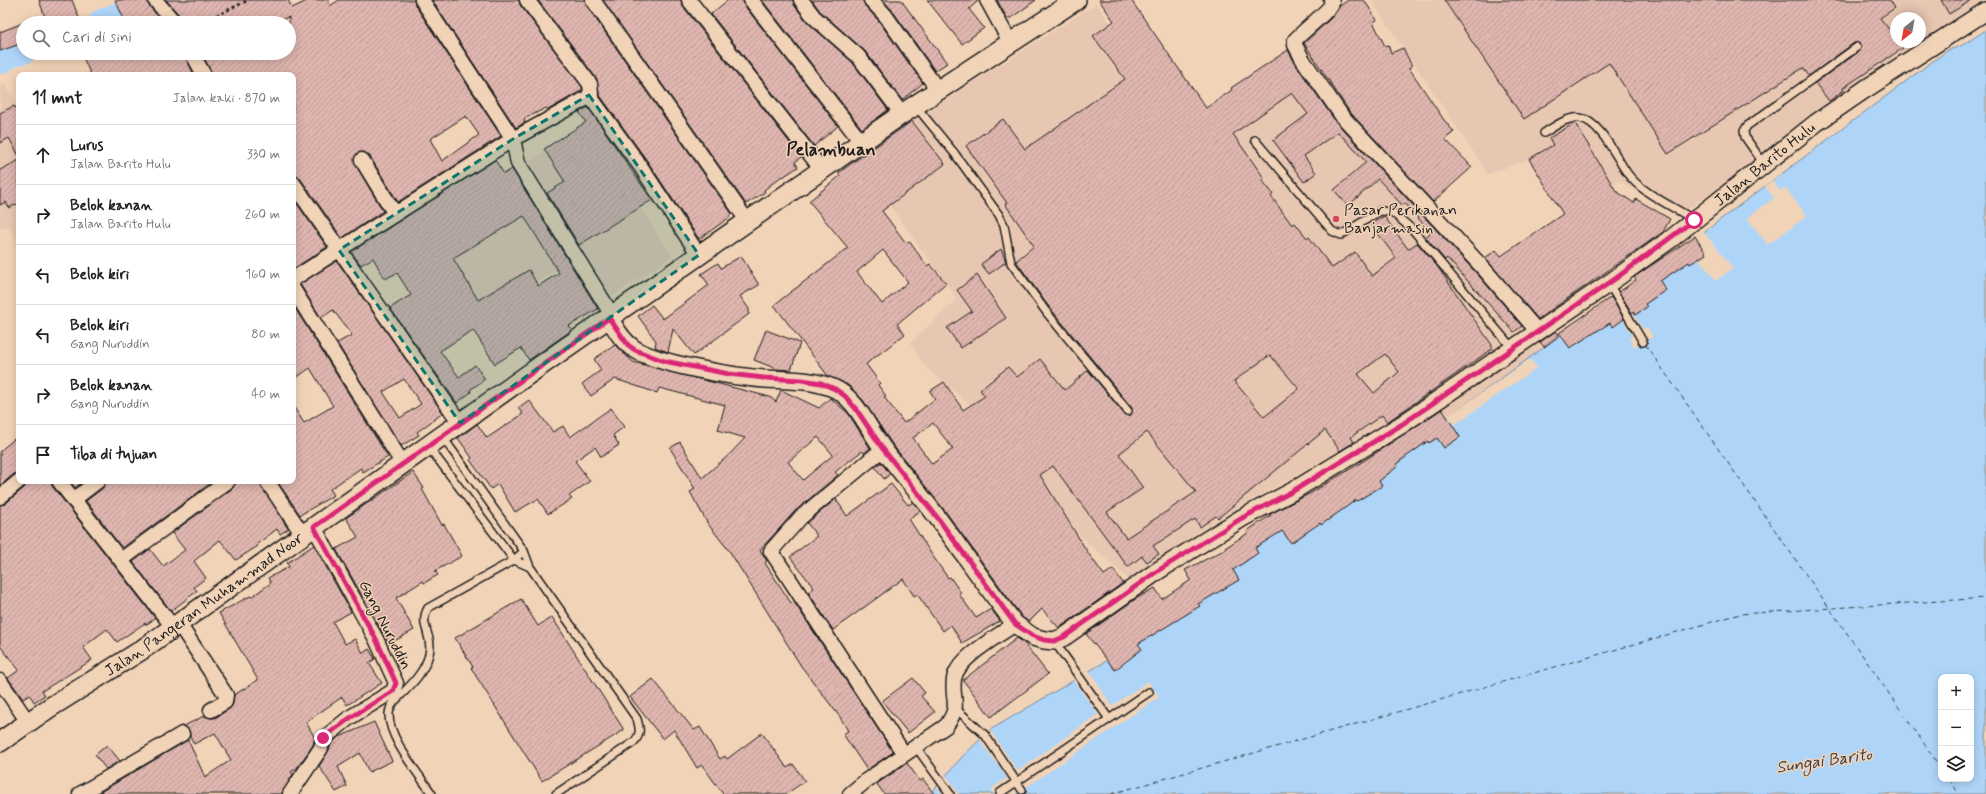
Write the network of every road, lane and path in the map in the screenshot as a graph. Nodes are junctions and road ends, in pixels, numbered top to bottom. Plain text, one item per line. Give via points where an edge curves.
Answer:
1 (249, 0) edge
2 (422, 0) edge
3 (527, 0) edge
4 (593, 0) edge
5 (689, 0) edge
6 (751, 0) edge
7 (801, 0) edge
8 (871, 0) edge
9 (987, 0) edge
10 (1076, 0) edge
11 (1331, 0) edge
12 (157, 3) edge
13 (1986, 11) edge
14 (169, 16) edge
15 (215, 16) edge
16 (1010, 42) junction
17 (1857, 47) dead end
18 (196, 60) edge
19 (202, 72) edge
20 (938, 90) junction
21 (589, 95) junction
22 (908, 110) junction
23 (1544, 133) dead end
24 (513, 139) junction
25 (1255, 140) dead end
26 (862, 143) junction
27 (362, 160) dead end
28 (1764, 164) junction
29 (822, 171) junction
30 (296, 187) edge
31 (395, 214) junction
32 (1694, 220) junction
33 (748, 222) junction
34 (339, 250) junction
35 (699, 255) junction
36 (296, 276) edge
37 (1609, 283) junction
38 (296, 294) edge
39 (610, 317) junction
40 (1538, 332) junction
41 (1644, 342) dead end
42 (1513, 349) junction
43 (1128, 411) dead end
44 (460, 423) junction
45 (435, 441) junction
46 (883, 449) junction
47 (403, 464) junction
48 (16, 484) edge
49 (61, 484) edge
50 (94, 484) edge
51 (224, 484) edge
52 (270, 484) edge
53 (0, 497) edge
54 (73, 500) junction
55 (309, 531) junction
56 (524, 551) junction
57 (121, 560) junction
58 (514, 560) junction
59 (530, 567) junction
60 (1015, 624) junction
61 (176, 625) junction
62 (1054, 641) junction
63 (0, 681) edge
64 (1149, 692) dead end
65 (955, 708) junction
66 (211, 710) dead end
67 (1109, 719) junction
68 (28, 722) junction
69 (182, 734) dead end
70 (0, 742) edge
71 (910, 750) junction
72 (1017, 782) junction
73 (1022, 790) dead end
74 (560, 793) edge
75 (1000, 793) edge
76 (80, 794) edge
77 (290, 794) edge
78 (432, 794) edge
79 (850, 794) edge
80 (950, 794) edge

1 - 15 path
2 - 24 street
3 - 21 street via 590,84
4 - 33 street
5 - 29 street
6 - 26 street
7 - 22 street via 814,17 858,56
8 - 20 street via 885,15
9 - 16 street
10 - 16 main road, Jalan Pangeran Muhammad Noor
11 - 40 street via 1329,9 1295,40 1303,60 1342,116 1486,270
12 - 14 street
13 - 28 street, Jalan Barito Hulu via 1816,123
16 - 20 main road, Jalan Pangeran Muhammad Noor
17 - 28 lane via 1747,126 1744,131 1745,137
18 - 19 street
20 - 22 main road, Jalan Pangeran Muhammad Noor
21 - 24 street via 580,103
21 - 35 street via 641,167
22 - 26 main road, Jalan Pangeran Muhammad Noor
22 - 43 lane via 955,154 1000,215 1011,263 1047,313
23 - 32 lane via 1576,118 1593,124 1628,174 1646,191
24 - 31 street
24 - 39 street via 518,163
25 - 42 lane via 1332,231 1341,234 1380,211 1392,212 1413,230
26 - 29 main road, Jalan Pangeran Muhammad Noor
27 - 31 street
28 - 32 street, Jalan Barito Hulu
29 - 33 main road, Jalan Pangeran Muhammad Noor
30 - 34 street
31 - 34 street
32 - 37 street, Jalan Barito Hulu
33 - 35 main road, Jalan Pangeran Muhammad Noor
34 - 36 street
34 - 44 street
35 - 39 main road, Jalan Pangeran Muhammad Noor
37 - 40 street, Jalan Barito Hulu
37 - 41 lane
38 - 47 street
39 - 44 main road, Jalan Pangeran Muhammad Noor
39 - 46 street via 628,345 664,361 729,374 821,383 835,389 856,409
40 - 42 street, Jalan Barito Hulu
42 - 62 street, Jalan Barito Hulu via 1401,425 1293,491 1242,518 1159,570 1075,630
44 - 45 main road, Jalan Pangeran Muhammad Noor
45 - 47 main road, Jalan Pangeran Muhammad Noor
45 - 56 lane
45 - 58 lane
46 - 60 street via 937,517
46 - 71 street via 801,517 771,551
47 - 55 main road, Jalan Pangeran Muhammad Noor
48 - 53 street
49 - 54 street
50 - 54 street
51 - 57 street
52 - 55 street, Gang Nuruddin
54 - 57 street
55 - 61 main road, Jalan Pangeran Muhammad Noor
55 - 77 street, Gang Nuruddin via 376,639 396,683 393,691 323,738 321,748
56 - 58 lane
56 - 59 lane
57 - 61 street
58 - 59 lane
58 - 78 lane via 428,608 424,620 430,643 429,654 418,675 394,702 389,713 392,732
59 - 74 lane via 637,719 640,730 634,742
60 - 62 street via 1033,636
60 - 65 street via 966,660 956,672
61 - 66 street via 226,695 225,702
61 - 68 main road, Jalan Pangeran Muhammad Noor via 140,651
62 - 67 lane
63 - 68 street
64 - 67 lane
65 - 71 street via 953,717 946,726
65 - 72 lane via 985,735
67 - 72 lane
68 - 70 main road, Jalan Pangeran Muhammad Noor
69 - 76 street
71 - 79 street
71 - 80 lane
72 - 73 lane
72 - 75 lane

